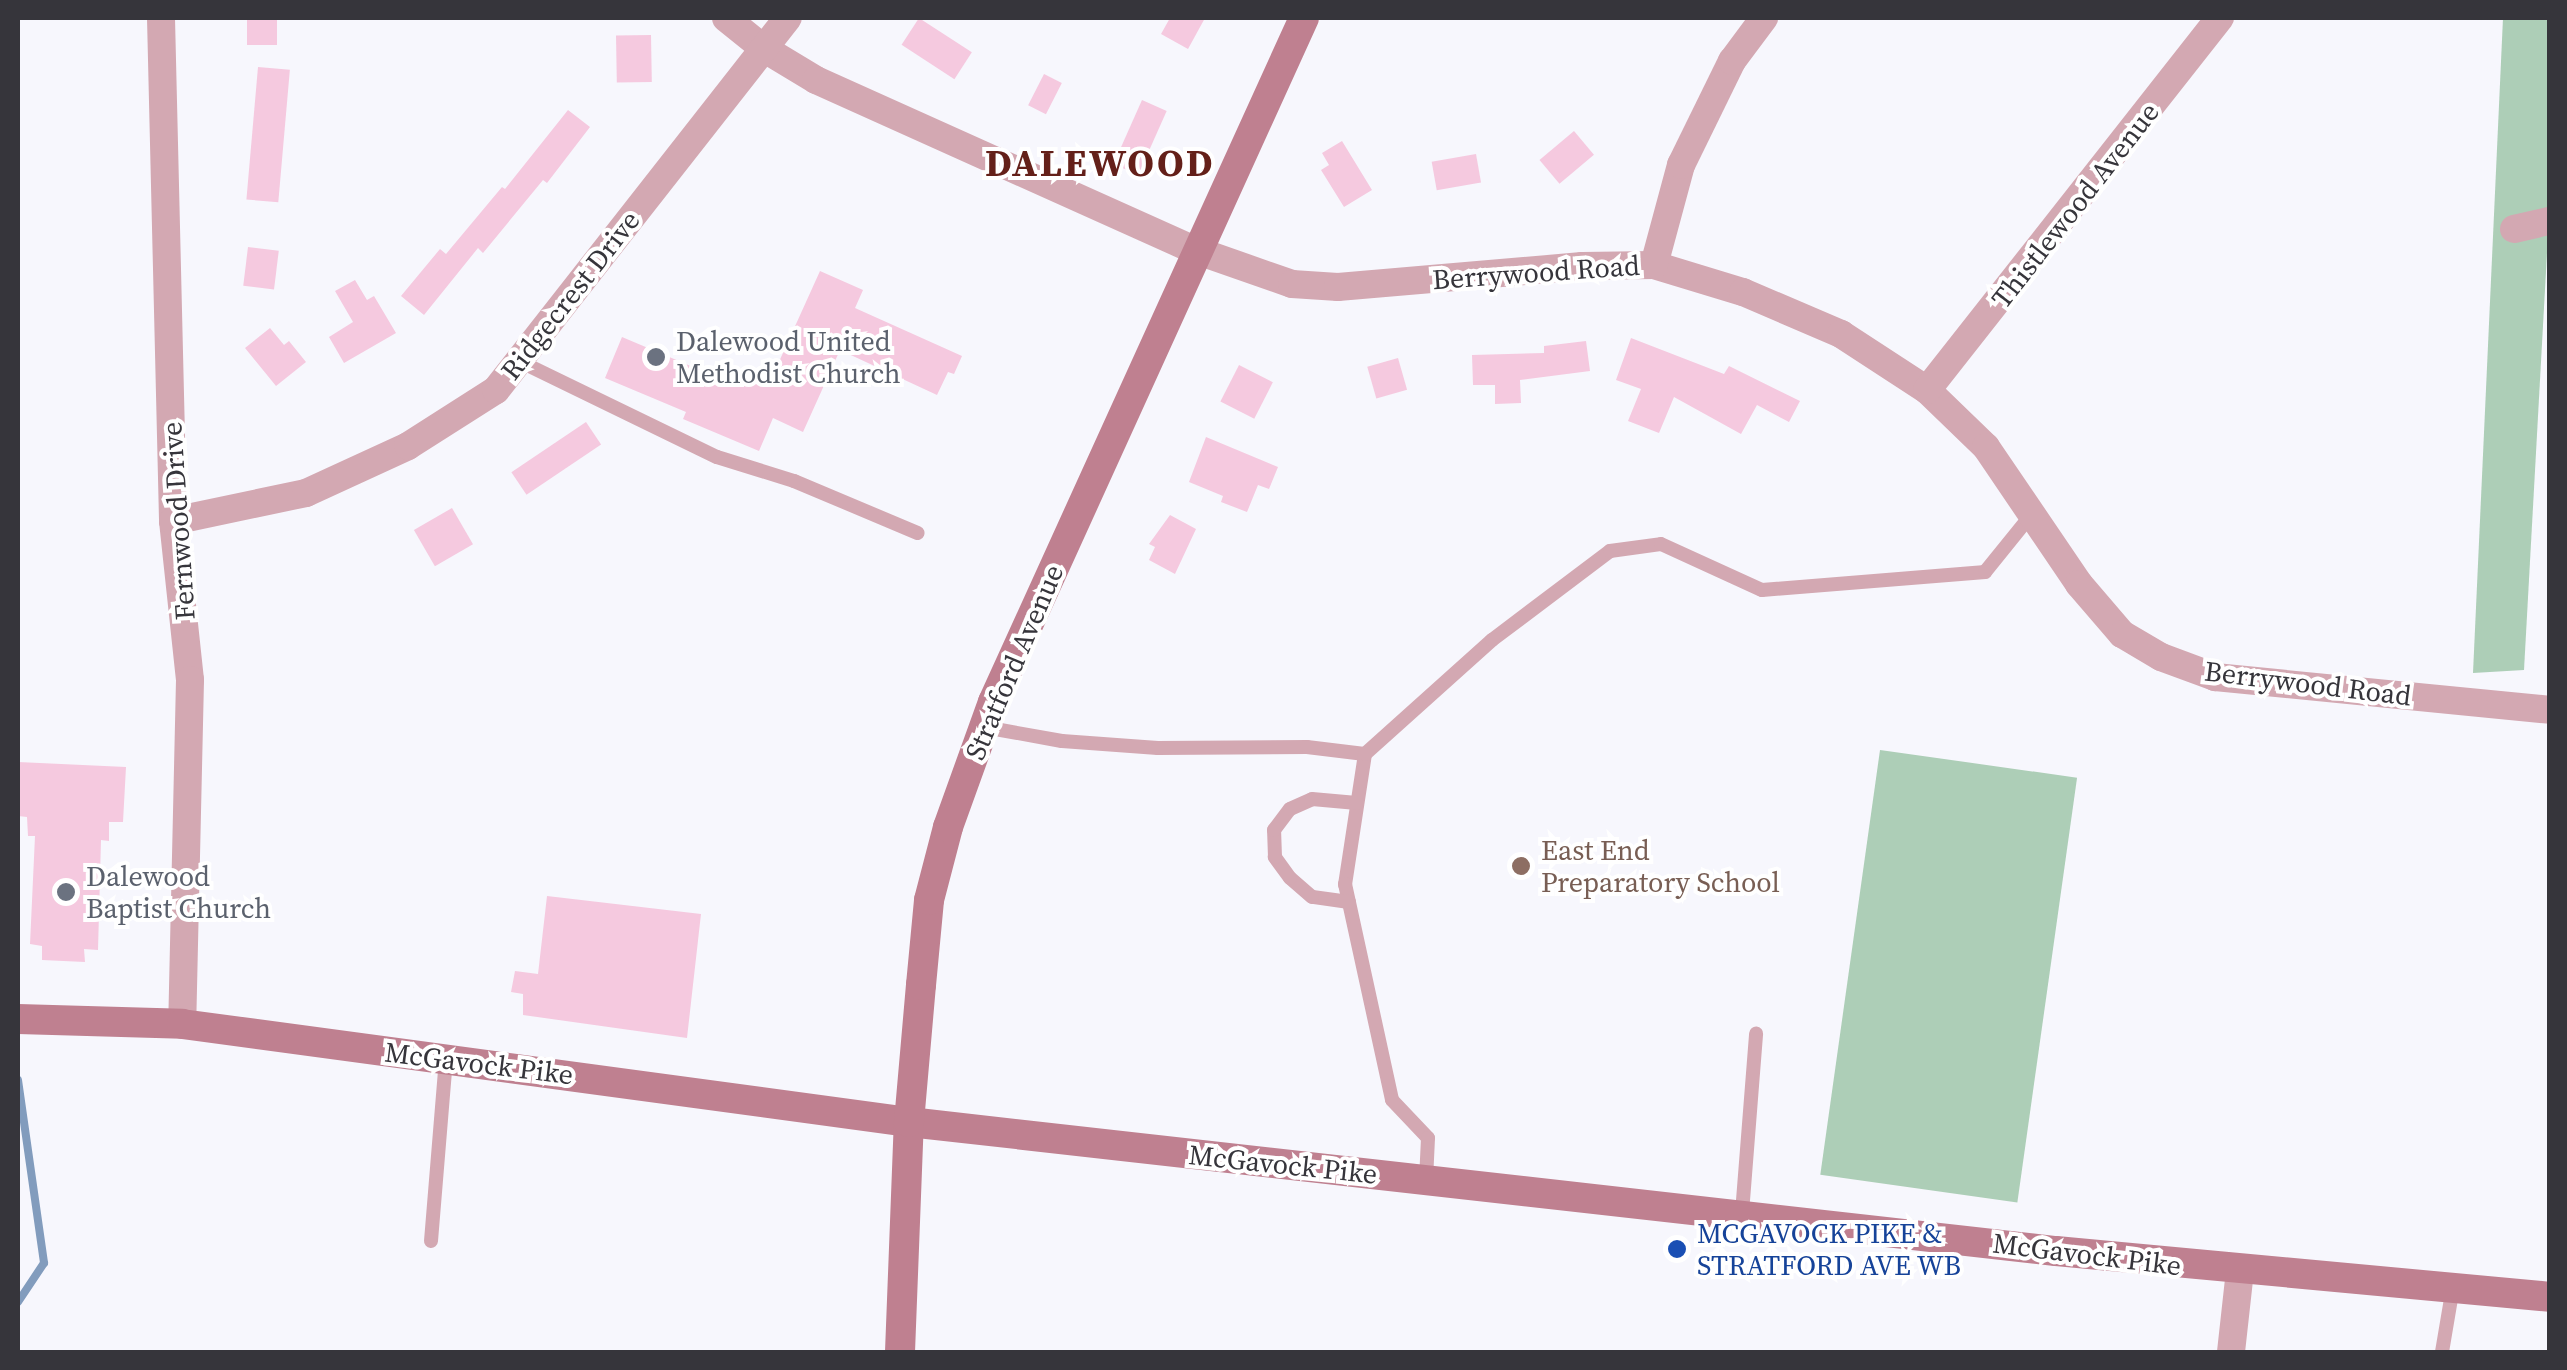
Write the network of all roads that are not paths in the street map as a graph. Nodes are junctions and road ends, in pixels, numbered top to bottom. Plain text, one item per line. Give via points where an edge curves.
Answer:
1 (161, 18) edge
2 (726, 18) edge
3 (788, 18) edge
4 (1304, 18) edge
5 (1764, 18) edge
6 (2220, 18) edge
7 (763, 48) junction
8 (2550, 221) edge
9 (2514, 230) dead end
10 (1196, 250) junction
11 (1654, 264) junction
12 (519, 361) junction
13 (1927, 390) junction
14 (2032, 514) junction
15 (173, 520) junction
16 (918, 533) dead end
17 (2550, 710) edge
18 (984, 727) junction
19 (1364, 754) junction
20 (1357, 803) junction
21 (1349, 902) junction
22 (18, 1019) edge
23 (182, 1024) junction
24 (1756, 1034) dead end
25 (446, 1059) junction
26 (909, 1122) junction
27 (1426, 1180) junction
28 (1742, 1213) junction
29 (431, 1241) dead end
30 (2240, 1271) junction
31 (2453, 1286) junction
32 (2550, 1296) edge
33 (900, 1352) edge
34 (2232, 1352) edge
35 (2442, 1352) edge

1 - 15 street, Fernwood Drive
2 - 7 street, Berrywood Road
3 - 7 street, Ridgecrest Drive
4 - 10 street, Stratford Avenue
5 - 11 street via 1732,61 1681,165
6 - 13 street, Thistlewood Avenue
7 - 10 street, Berrywood Road via 816,80
7 - 12 street, Ridgecrest Drive
8 - 9 street
10 - 11 street, Berrywood Road via 1292,284 1338,287
10 - 18 street, Stratford Avenue
11 - 13 street, Berrywood Road via 1842,334
12 - 15 street, Ridgecrest Drive via 496,390 391,454 306,493
12 - 16 lane via 717,457
13 - 14 street, Berrywood Road via 1986,447
14 - 17 street, Berrywood Road via 2078,584 2122,634 2161,657 2215,677
14 - 19 lane via 1985,572 1762,590 1661,544 1610,551 1492,640
15 - 23 street, Fernwood Drive via 190,680
18 - 19 lane via 1139,746
18 - 26 street, Stratford Avenue via 929,900
19 - 20 lane
20 - 21 lane via 1345,884
20 - 21 lane via 1312,799 1290,809 1274,830 1275,858 1290,878 1312,898
21 - 27 lane via 1392,1100 1428,1138
22 - 23 street, McGavock Pike
23 - 25 street, McGavock Pike
24 - 28 lane
25 - 26 street, McGavock Pike
25 - 29 lane
26 - 27 street, McGavock Pike
26 - 33 street, Stratford Avenue
27 - 28 street, McGavock Pike
28 - 30 street, McGavock Pike
30 - 31 street, McGavock Pike
30 - 34 street
31 - 32 street, McGavock Pike
31 - 35 lane

